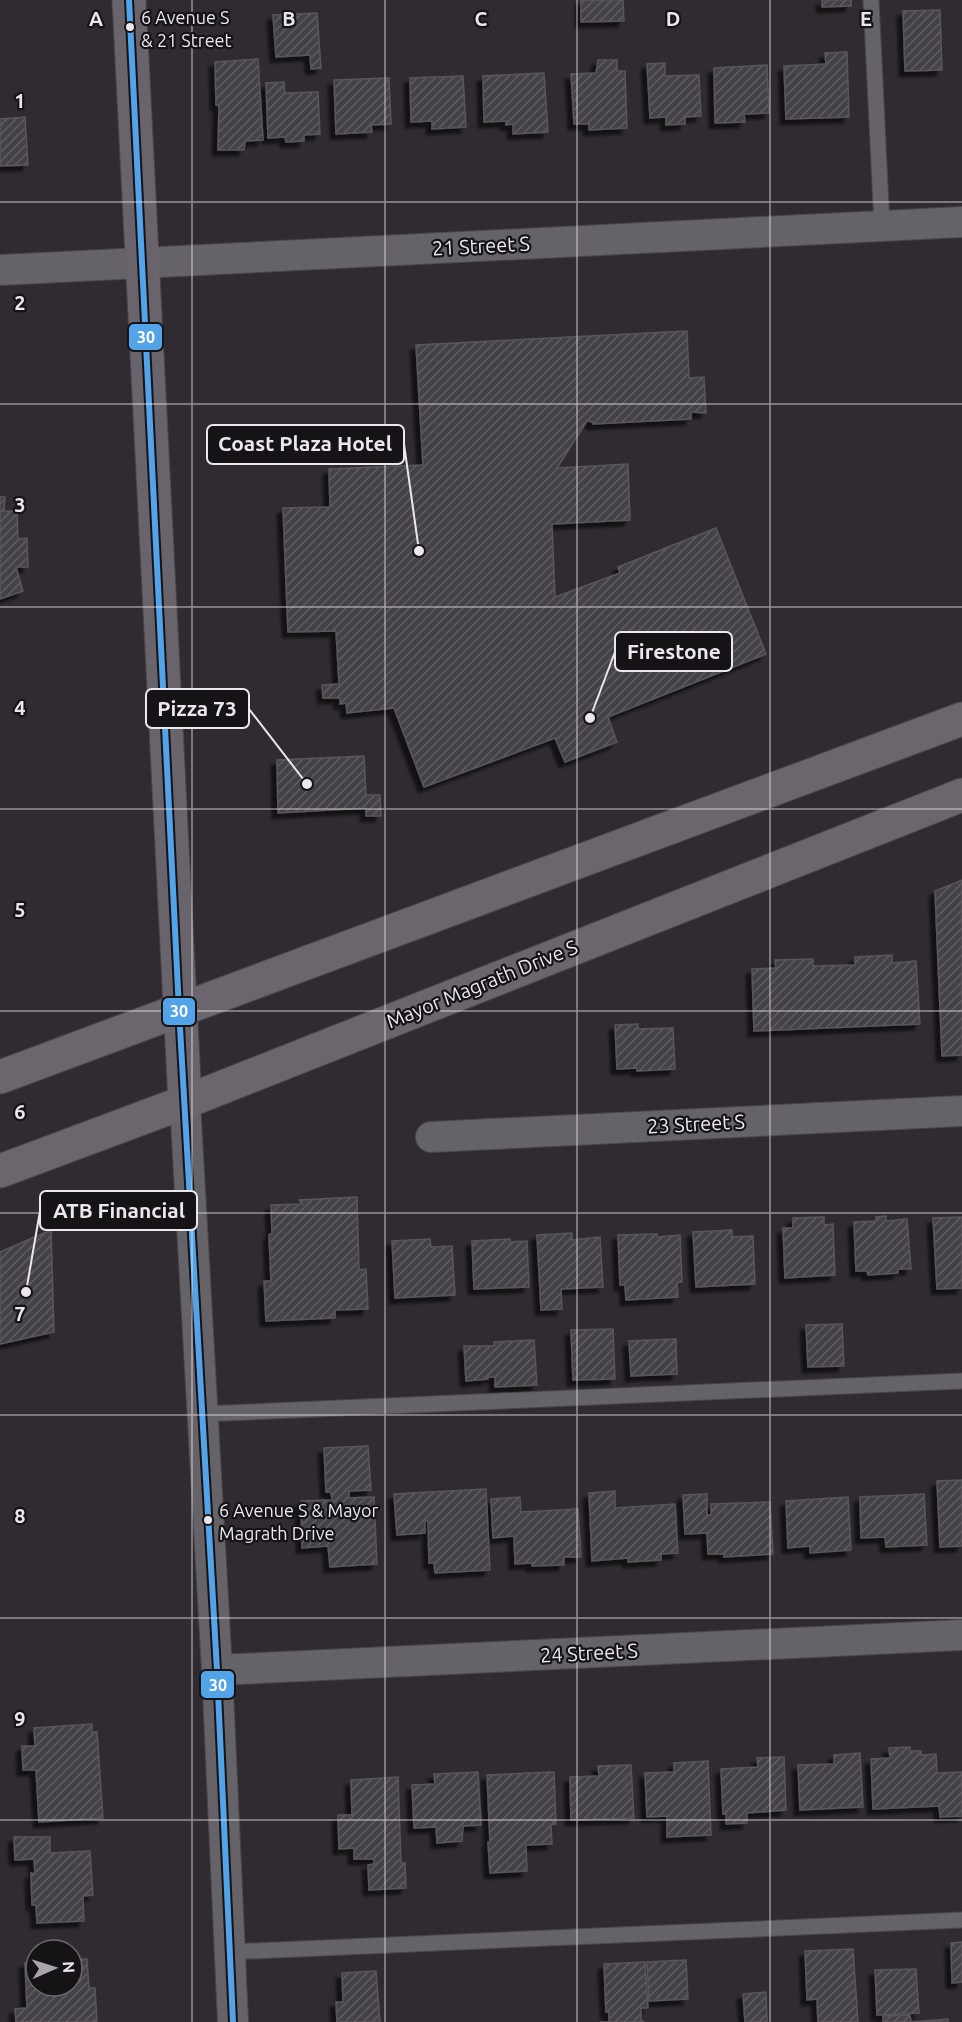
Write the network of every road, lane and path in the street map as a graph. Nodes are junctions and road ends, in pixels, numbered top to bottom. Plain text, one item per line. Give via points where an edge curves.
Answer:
1 (129, 0) edge
2 (871, 0) edge
3 (962, 222) edge
4 (882, 226) junction
5 (141, 263) junction
6 (0, 270) edge
7 (962, 719) edge
8 (962, 795) edge
9 (179, 1010) junction
10 (0, 1077) edge
11 (184, 1102) junction
12 (962, 1111) edge
13 (431, 1137) dead end
14 (0, 1171) edge
15 (962, 1381) edge
16 (202, 1414) junction
17 (962, 1635) edge
18 (217, 1670) junction
19 (962, 1920) edge
20 (230, 1952) junction
21 (233, 2022) edge

1 - 5 main road
2 - 4 lane
3 - 4 street, 21 Street S
4 - 5 street, 21 Street S
5 - 6 street, 21 Street S
5 - 9 main road
7 - 9 main road
8 - 11 main road, Mayor Magrath Drive S
9 - 10 main road
9 - 11 main road
11 - 14 main road, Mayor Magrath Drive S
11 - 16 street
12 - 13 street, 23 Street S
15 - 16 lane
16 - 18 street
17 - 18 street, 24 Street S
18 - 20 street
19 - 20 lane
20 - 21 street

